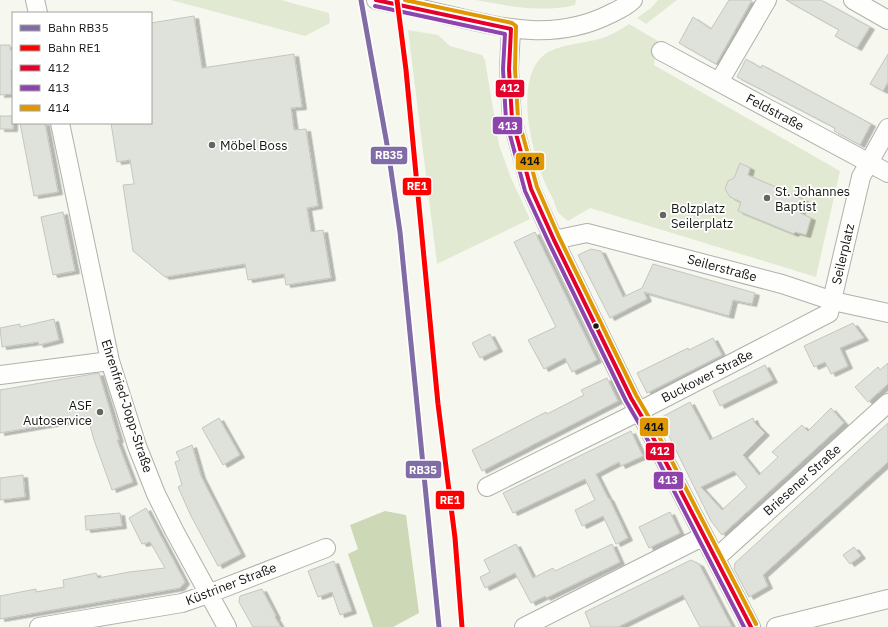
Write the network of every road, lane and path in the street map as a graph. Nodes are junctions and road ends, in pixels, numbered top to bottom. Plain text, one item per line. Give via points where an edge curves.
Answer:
1 (35, 0) edge
2 (376, 0) edge
3 (633, 0) edge
4 (767, 0) edge
5 (853, 0) edge
6 (38, 12) edge
7 (888, 20) edge
8 (511, 29) junction
9 (661, 51) dead end
10 (719, 82) junction
11 (60, 124) edge
12 (888, 128) edge
13 (869, 162) junction
14 (888, 173) edge
15 (554, 240) junction
16 (833, 301) junction
17 (888, 314) edge
18 (110, 361) junction
19 (0, 376) edge
20 (888, 403) edge
21 (639, 412) junction
22 (487, 487) dead end
23 (704, 536) junction
24 (326, 548) dead end
25 (716, 558) junction
26 (208, 594) junction
27 (888, 600) edge
28 (39, 627) edge
29 (227, 627) edge
30 (524, 627) edge
31 (750, 627) edge
32 (776, 627) edge

1 - 6 street
2 - 8 street
3 - 8 street via 599,19 576,27 545,31
4 - 10 street
5 - 7 street
8 - 15 street via 509,69 512,119 531,189
9 - 10 street, Feldstraße
10 - 13 street, Feldstraße
11 - 18 street, Ehrenfried-Jopp-Straße
12 - 13 street, Seilerplatz
13 - 14 street, Feldstraße
13 - 16 street, Seilerplatz via 861,176
15 - 16 street, Seilerstraße via 586,233 782,284
15 - 21 street
16 - 17 street, Seilerstraße
16 - 21 street, Buckower Straße via 829,313
18 - 19 street
18 - 26 street, Ehrenfried-Jopp-Straße via 137,446 156,494
20 - 25 street, Briesener Straße
21 - 22 street, Buckower Straße
21 - 23 street
23 - 25 street
23 - 30 street
24 - 26 street, Küstriner Straße
25 - 31 street
26 - 28 street, Küstriner Straße via 182,603
26 - 29 street, Ehrenfried-Jopp-Straße
27 - 32 street

